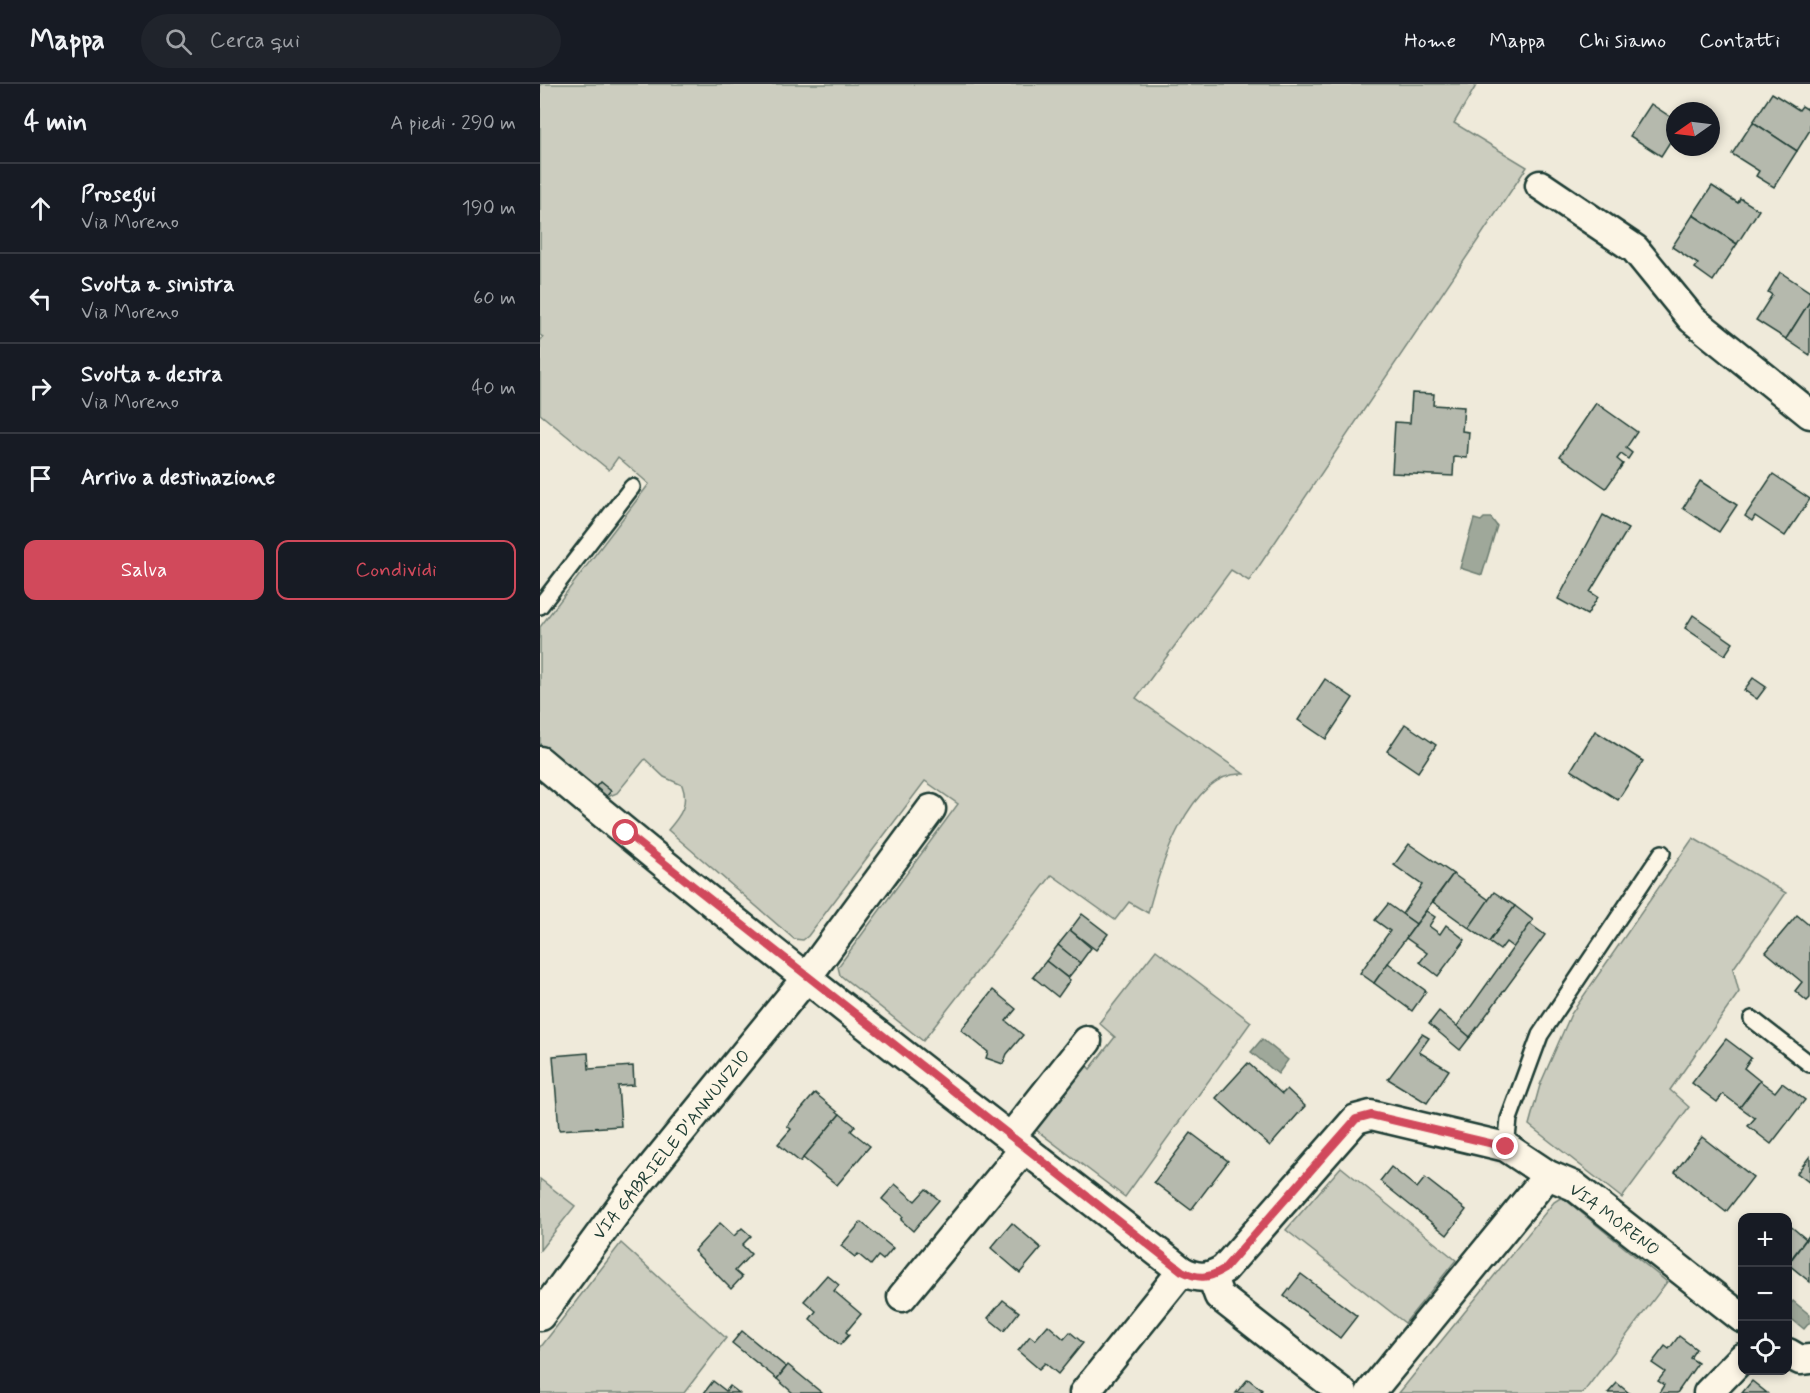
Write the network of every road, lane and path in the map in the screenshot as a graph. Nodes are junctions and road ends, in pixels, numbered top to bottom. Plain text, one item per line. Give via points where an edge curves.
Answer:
1 (1540, 185) dead end
2 (1810, 414) edge
3 (632, 487) dead end
4 (540, 606) edge
5 (540, 761) edge
6 (931, 809) dead end
7 (1662, 853) dead end
8 (807, 977) junction
9 (1752, 1019) dead end
10 (1087, 1041) dead end
11 (1810, 1065) edge
12 (1018, 1143) junction
13 (1506, 1147) junction
14 (1548, 1175) junction
15 (1182, 1271) junction
16 (1212, 1277) junction
17 (902, 1297) dead end
18 (1738, 1314) edge
19 (540, 1316) edge
20 (1792, 1355) edge
21 (1810, 1359) edge
22 (1738, 1363) edge
23 (1084, 1393) edge
24 (1343, 1393) edge
25 (1370, 1393) edge
26 (1708, 1393) edge

1 - 2 street via 1635,249 1692,319
3 - 4 lane
5 - 8 street
6 - 8 street, VIA GABRIELE D'ANNUNZIO
7 - 13 lane via 1540,1035 1509,1119
8 - 12 street
8 - 19 street, VIA GABRIELE D'ANNUNZIO via 626,1199
9 - 11 lane
10 - 12 street
12 - 15 street
12 - 17 street
13 - 14 street, VIA MORENO
13 - 16 street, VIA MORENO via 1371,1115 1356,1119 1224,1269
14 - 18 street, VIA MORENO via 1574,1186
14 - 25 street
15 - 16 street via 1196,1278
15 - 23 street
16 - 24 street via 1219,1296
20 - 21 street
22 - 26 street

